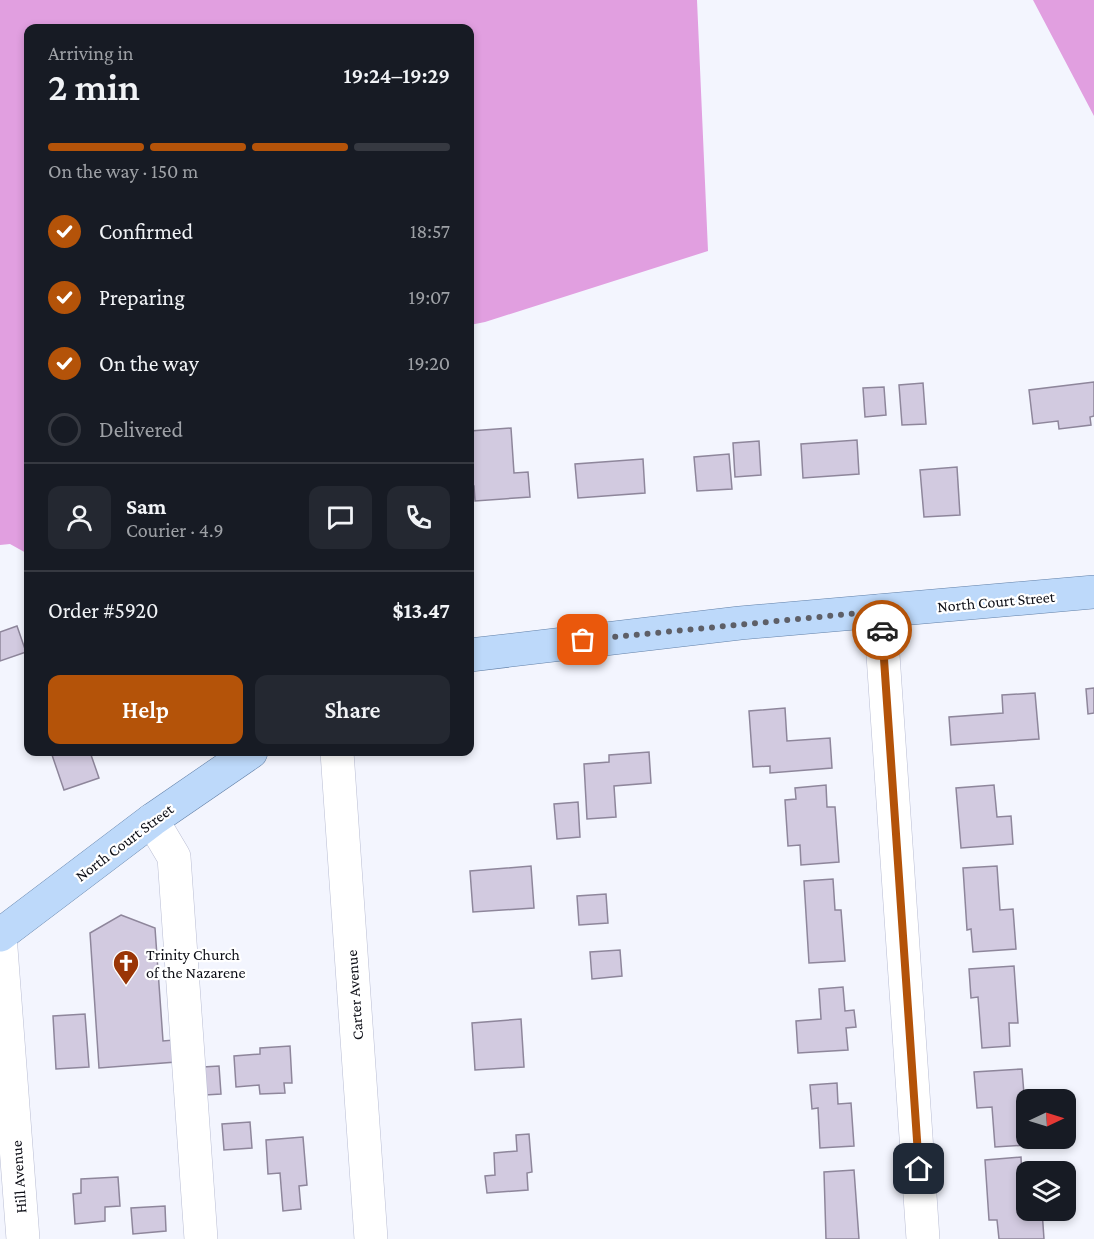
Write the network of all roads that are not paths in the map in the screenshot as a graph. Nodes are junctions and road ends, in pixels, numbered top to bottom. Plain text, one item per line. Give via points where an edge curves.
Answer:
1 (1094, 592) edge
2 (880, 611) junction
3 (474, 654) edge
4 (245, 756) edge
5 (337, 756) edge
6 (152, 820) junction
7 (0, 935) edge
8 (23, 1239) edge
9 (201, 1239) edge
10 (371, 1239) edge
11 (923, 1239) edge

1 - 2 main road, North Court Street
2 - 3 main road, North Court Street
2 - 11 street
4 - 6 main road, North Court Street
5 - 10 street, Carter Avenue
6 - 7 main road, North Court Street
6 - 9 street via 174,857
7 - 8 street, Hill Avenue

